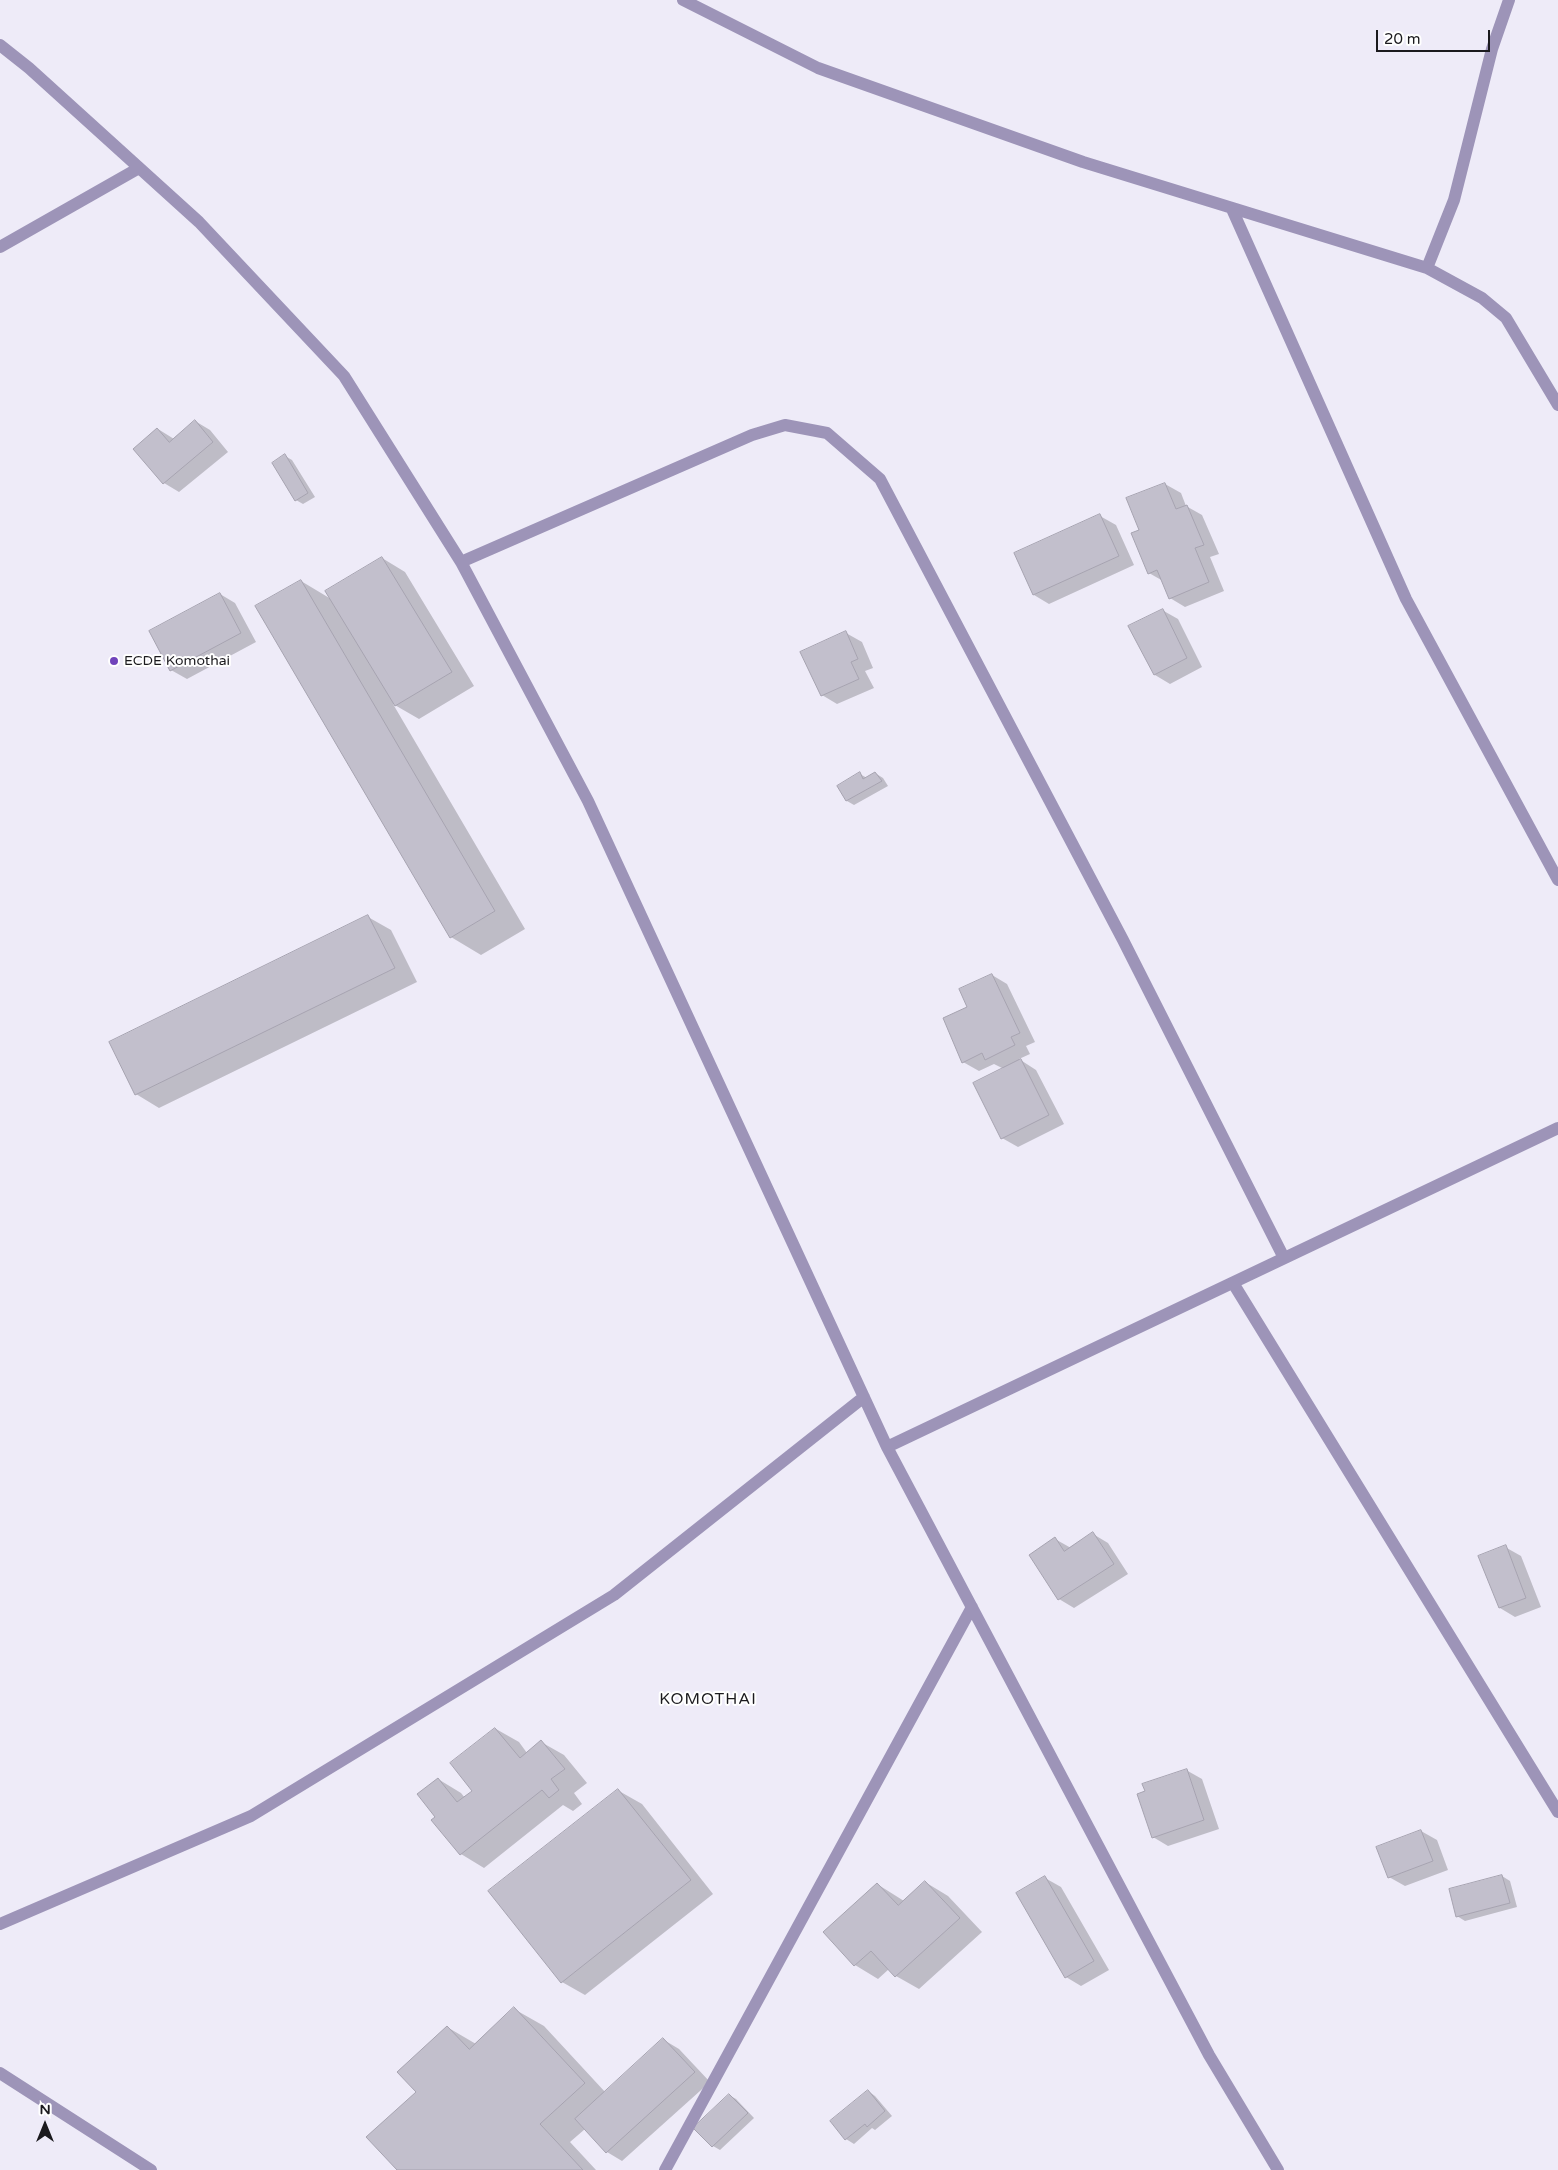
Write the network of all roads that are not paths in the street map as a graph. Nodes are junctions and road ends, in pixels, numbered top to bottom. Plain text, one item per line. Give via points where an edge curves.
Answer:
1 (683, 0) edge
2 (1509, 0) edge
3 (0, 45) edge
4 (139, 168) junction
5 (1232, 209) junction
6 (0, 247) edge
7 (1427, 268) junction
8 (1558, 405) edge
9 (461, 562) junction
10 (1558, 880) edge
11 (1558, 1128) edge
12 (1284, 1258) junction
13 (1233, 1283) junction
14 (864, 1398) junction
15 (887, 1447) junction
16 (972, 1607) junction
17 (1558, 1812) edge
18 (0, 1924) edge
19 (0, 2073) edge
20 (151, 2170) edge
21 (665, 2170) edge
22 (1278, 2170) edge

1 - 5 street via 818,68 1083,162
2 - 7 street via 1492,49 1454,200
3 - 4 street
4 - 6 street
4 - 9 street via 199,222 344,376
5 - 7 street
5 - 10 street via 1406,599
7 - 8 street via 1482,298 1506,318
9 - 12 street via 752,435 785,425 827,433 880,479 1123,940
9 - 14 street via 588,801
11 - 12 street
12 - 13 street
13 - 15 street
13 - 17 street
14 - 15 street
14 - 18 street via 606,1600 251,1816
15 - 16 street
16 - 21 street
16 - 22 street via 1210,2055
19 - 20 street

